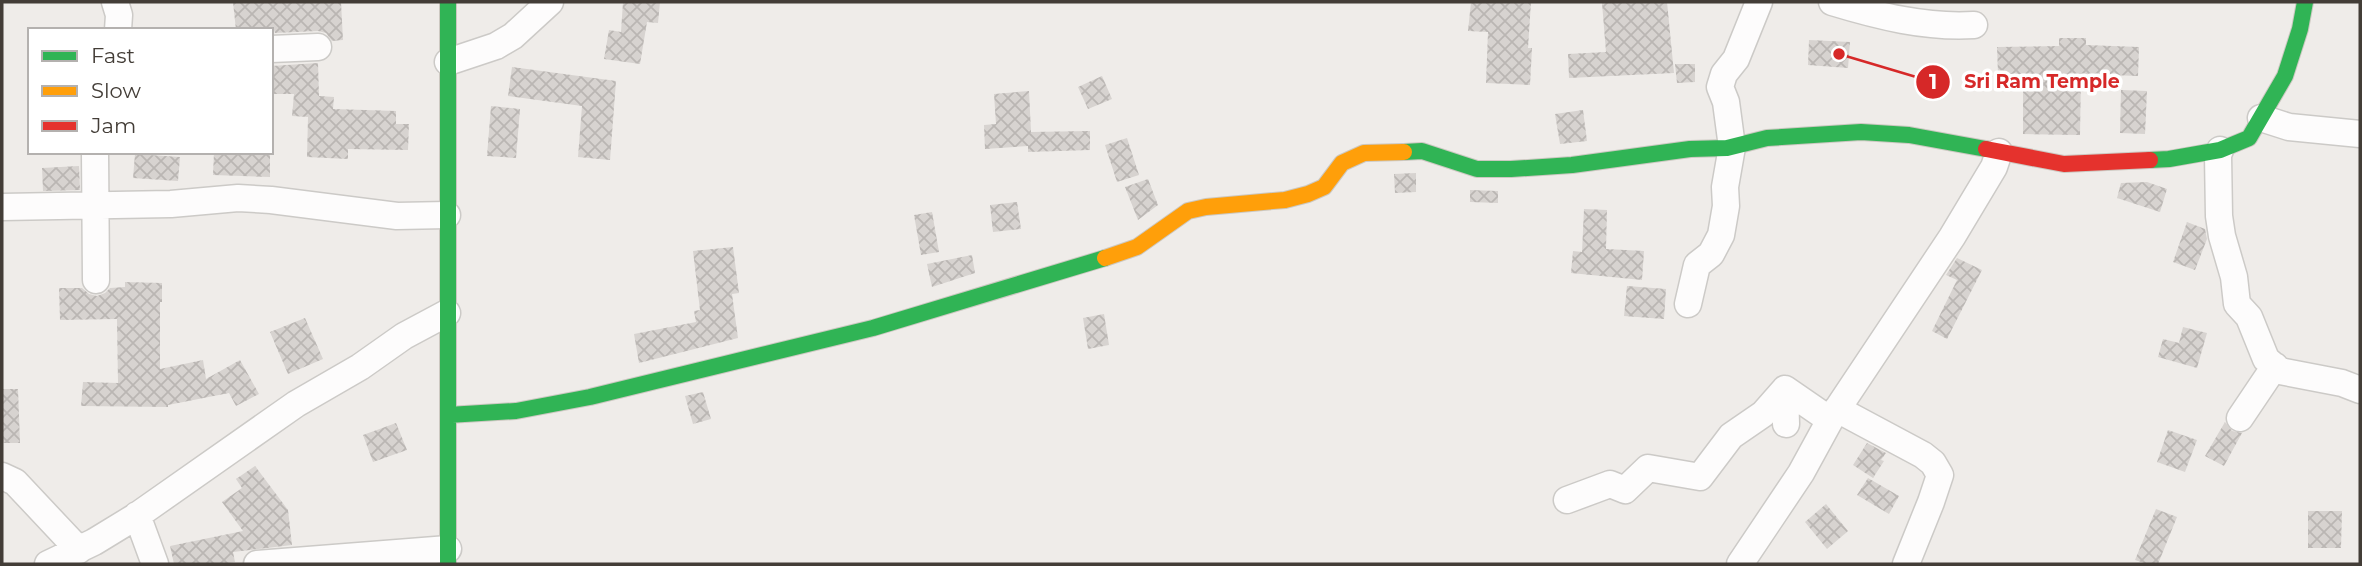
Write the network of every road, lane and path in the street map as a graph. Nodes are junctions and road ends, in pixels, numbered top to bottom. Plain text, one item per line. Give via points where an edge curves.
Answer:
1 (115, 2) edge
2 (448, 2) edge
3 (550, 2) edge
4 (1759, 2) edge
5 (1832, 2) edge
6 (2305, 2) edge
7 (1974, 25) dead end
8 (118, 28) edge
9 (318, 47) dead end
10 (273, 49) edge
11 (448, 62) junction
12 (2261, 118) junction
13 (2360, 134) edge
14 (1732, 147) junction
15 (2220, 150) junction
16 (1999, 152) junction
17 (95, 154) edge
18 (97, 205) junction
19 (2, 207) edge
20 (447, 215) junction
21 (96, 280) dead end
22 (1688, 304) dead end
23 (447, 313) junction
24 (2274, 366) junction
25 (2360, 390) edge
26 (1834, 414) junction
27 (448, 415) junction
28 (2240, 418) dead end
29 (1775, 419) junction
30 (1762, 440) dead end
31 (2, 475) edge
32 (1567, 500) dead end
33 (137, 515) junction
34 (79, 550) junction
35 (448, 556) edge
36 (48, 564) edge
37 (155, 564) edge
38 (257, 564) edge
39 (1740, 564) edge
40 (1906, 564) edge

1 - 8 street
2 - 11 street
3 - 11 street via 496,46
4 - 14 street via 1737,59 1720,87
5 - 7 street via 1919,23
6 - 12 street via 2285,76
9 - 10 street
11 - 20 street
12 - 13 street via 2289,127
12 - 15 street via 2249,138
14 - 16 street via 1767,138 1878,132
14 - 22 street via 1721,235 1712,254 1697,265
14 - 27 street via 1511,169 1477,169 1422,151 1364,153 1342,163 1324,187 1308,194 1188,211 1138,247 873,328 590,397 516,411
15 - 16 street via 2169,159 2064,164
15 - 24 street via 2219,216 2237,304 2249,317 2266,359
16 - 26 street via 1952,236
17 - 18 street
18 - 19 street
18 - 20 street via 238,198 386,215
18 - 21 street
20 - 23 street
23 - 27 street
23 - 33 street via 296,404
24 - 25 street via 2280,372
24 - 28 street
26 - 29 street via 1785,389
26 - 39 street
26 - 40 street via 1923,455 1940,475
27 - 35 street
29 - 30 street
29 - 32 street via 1731,436 1700,477 1648,468 1625,490 1611,484
31 - 34 street via 15,482
33 - 34 street
33 - 37 street
34 - 36 street
35 - 38 street

